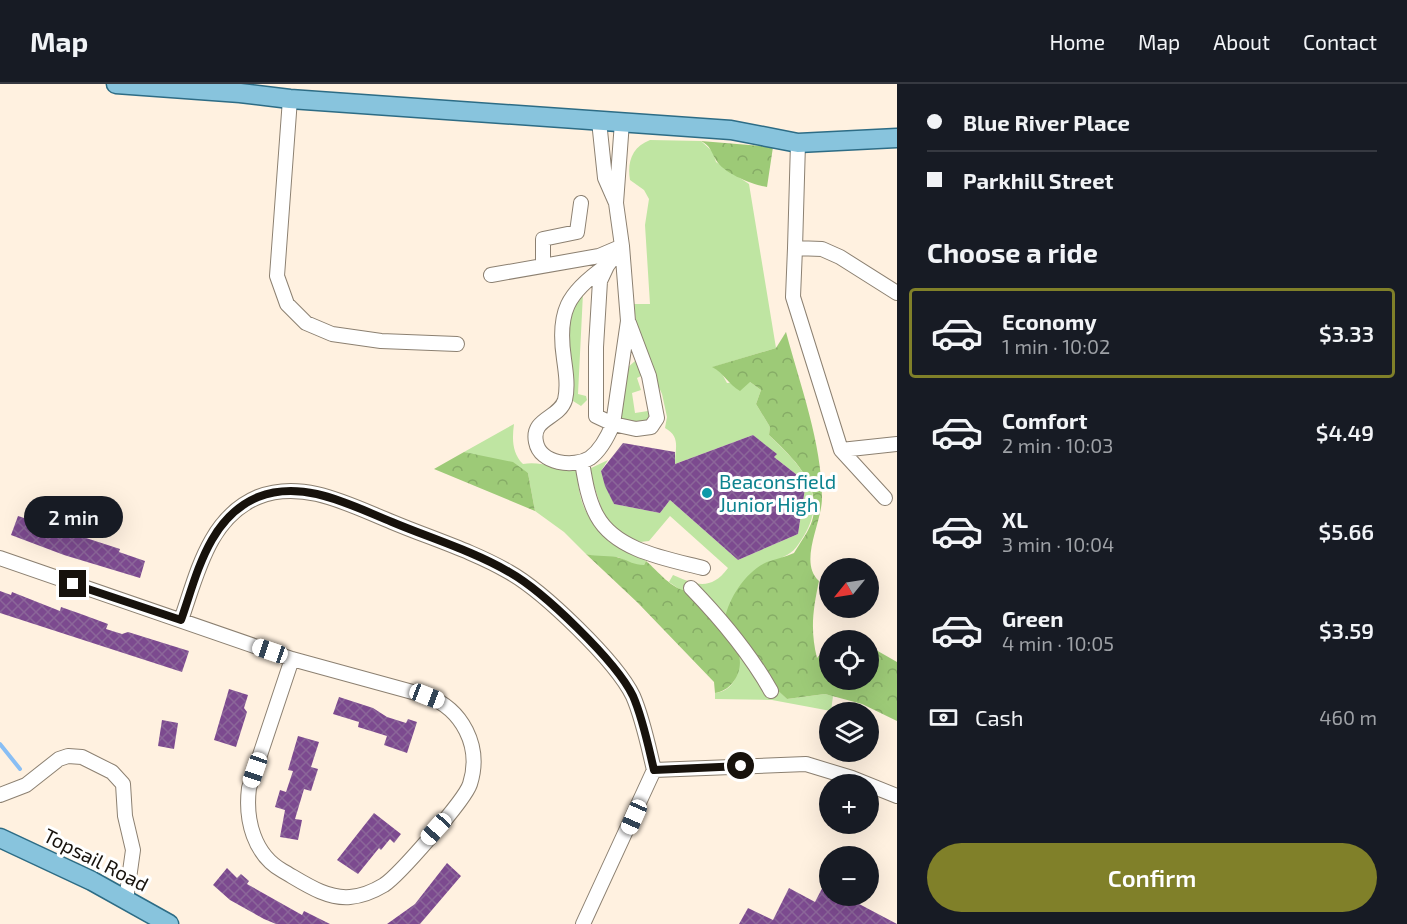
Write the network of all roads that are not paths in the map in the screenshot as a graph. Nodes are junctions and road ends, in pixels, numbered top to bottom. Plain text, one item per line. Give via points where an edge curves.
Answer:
1 (116, 84) edge
2 (290, 99) junction
3 (599, 121) junction
4 (622, 122) junction
5 (897, 138) edge
6 (798, 143) junction
7 (581, 203) dead end
8 (616, 203) junction
9 (622, 246) junction
10 (795, 248) junction
11 (543, 265) junction
12 (607, 266) junction
13 (491, 275) dead end
14 (897, 293) edge
15 (628, 321) junction
16 (457, 344) dead end
17 (613, 424) junction
18 (897, 444) edge
19 (841, 450) junction
20 (582, 462) junction
21 (885, 498) dead end
22 (0, 558) edge
23 (703, 568) dead end
24 (691, 588) dead end
25 (181, 620) junction
26 (292, 659) junction
27 (771, 691) dead end
28 (654, 770) junction
29 (0, 795) edge
30 (897, 796) edge
31 (0, 838) edge
32 (126, 900) junction
33 (169, 924) edge
34 (583, 924) edge

1 - 2 main road
2 - 3 main road
2 - 16 street via 278,276 287,304 306,323 332,334 381,341
3 - 4 main road
3 - 8 street via 605,178
4 - 6 main road via 731,130
4 - 8 street
5 - 6 main road
6 - 10 street
7 - 11 street via 577,232 543,239
8 - 9 street
9 - 11 street via 599,256
9 - 12 street
9 - 15 street
10 - 14 street via 822,249
10 - 19 street via 793,297
11 - 13 street
12 - 17 street via 600,280 595,392 596,416
12 - 20 street via 579,287 568,302 561,320 565,400 561,410 542,420 536,431 540,453 551,460
15 - 17 street
15 - 17 street via 649,376 657,418 651,428
17 - 20 street via 603,444
18 - 19 street
19 - 21 street
20 - 23 street via 598,519 618,538 653,554
22 - 25 street
24 - 27 street via 735,635
25 - 26 street
25 - 28 street via 205,550 227,518 258,497 288,490 330,496 508,571 545,596 603,656 632,694
26 - 26 street via 443,702 467,730 472,771 469,786 386,884 363,895 333,897 276,867 261,852 250,827 249,788
28 - 30 street via 806,764
28 - 34 street
29 - 32 street via 26,785 68,756 82,757 112,772 123,784 133,850
31 - 32 main road, Topsail Road
32 - 33 main road, Topsail Road

